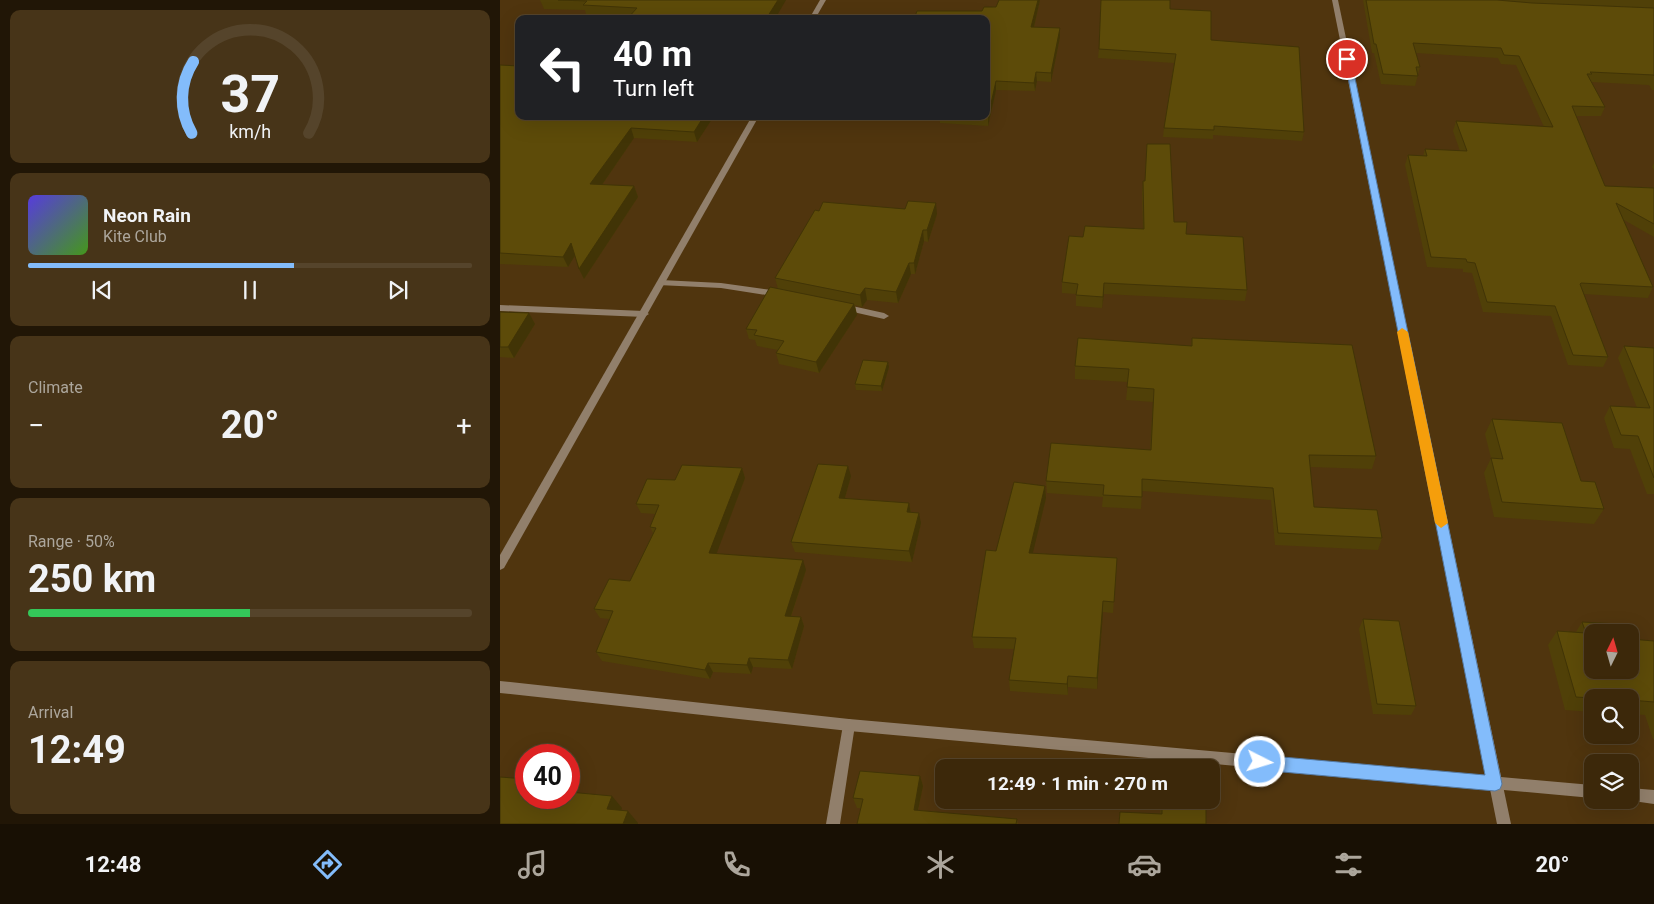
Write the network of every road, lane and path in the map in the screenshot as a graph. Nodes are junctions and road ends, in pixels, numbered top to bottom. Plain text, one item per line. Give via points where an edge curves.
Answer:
1 (823, 0) edge
2 (1335, 0) edge
3 (814, 15) edge
4 (754, 120) edge
5 (661, 283) junction
6 (792, 296) edge
7 (838, 306) edge
8 (500, 308) edge
9 (644, 314) junction
10 (884, 316) dead end
11 (500, 565) edge
12 (500, 687) edge
13 (849, 725) junction
14 (1495, 784) junction
15 (1584, 791) edge
16 (1639, 796) edge
17 (1654, 797) edge
18 (833, 824) edge
19 (1504, 824) edge

1 - 3 street
2 - 14 street
4 - 5 street
5 - 6 street via 745,287
5 - 9 street
7 - 10 street
8 - 9 street
9 - 11 street
12 - 13 street
13 - 14 street
13 - 18 street
14 - 15 street
14 - 19 street
16 - 17 street

